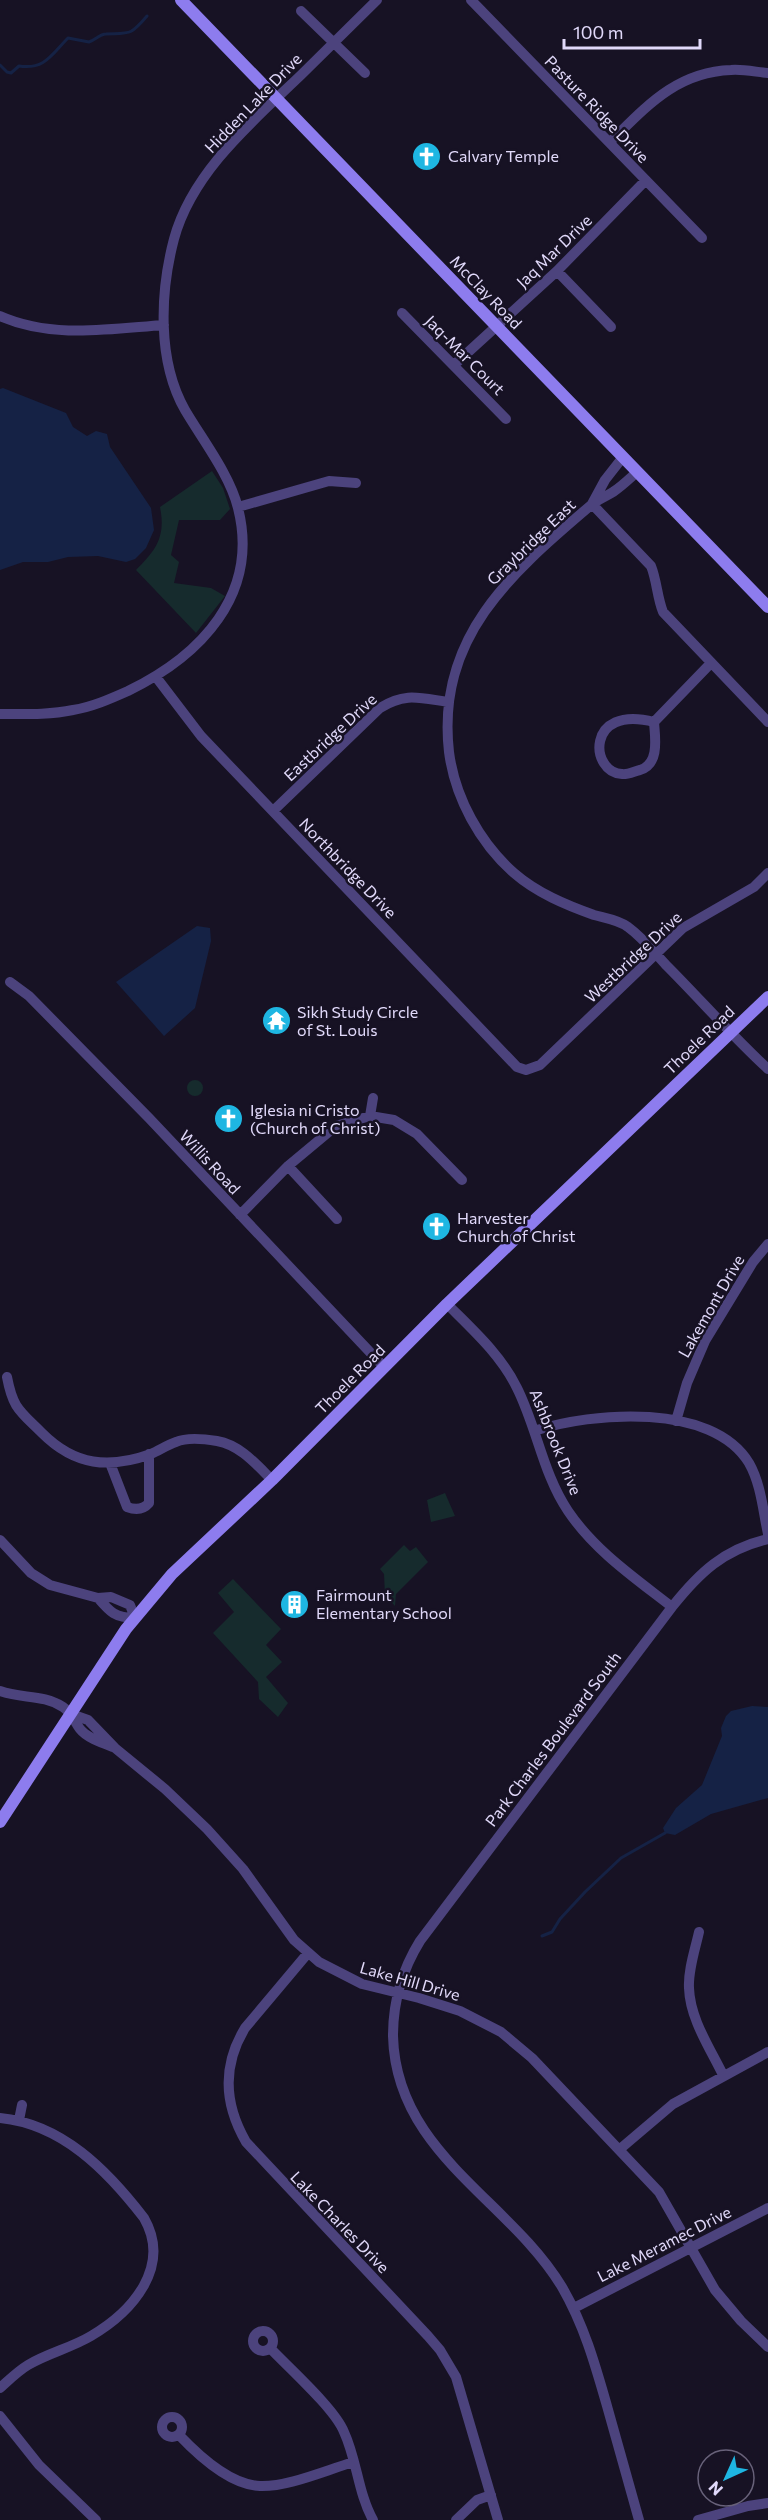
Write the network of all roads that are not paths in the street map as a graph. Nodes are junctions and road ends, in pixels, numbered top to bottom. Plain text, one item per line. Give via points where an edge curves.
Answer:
1 (181, 0) edge
2 (377, 0) edge
3 (471, 0) edge
4 (302, 11) dead end
5 (334, 42) junction
6 (365, 73) dead end
7 (768, 73) edge
8 (275, 99) junction
9 (610, 142) junction
10 (645, 181) junction
11 (702, 238) dead end
12 (557, 271) junction
13 (402, 313) dead end
14 (0, 316) edge
15 (164, 325) junction
16 (497, 327) junction
17 (611, 327) dead end
18 (454, 365) junction
19 (506, 419) dead end
20 (623, 457) junction
21 (637, 472) junction
22 (357, 483) dead end
23 (592, 504) junction
24 (238, 507) junction
25 (768, 607) edge
26 (711, 663) junction
27 (156, 677) junction
28 (448, 702) junction
29 (0, 714) edge
30 (654, 722) junction
31 (768, 722) edge
32 (273, 811) junction
33 (768, 873) edge
34 (656, 954) junction
35 (10, 982) dead end
36 (768, 997) edge
37 (732, 1032) junction
38 (768, 1068) edge
39 (526, 1070) joint
40 (373, 1098) dead end
41 (370, 1116) junction
42 (288, 1166) junction
43 (462, 1180) dead end
44 (240, 1215) junction
45 (337, 1219) dead end
46 (768, 1244) edge
47 (447, 1304) junction
48 (384, 1367) junction
49 (7, 1377) dead end
50 (676, 1421) junction
51 (534, 1431) junction
52 (149, 1454) junction
53 (110, 1463) junction
54 (272, 1480) junction
55 (763, 1481) edge
56 (768, 1536) edge
57 (0, 1540) edge
58 (672, 1607) junction
59 (135, 1618) junction
60 (0, 1690) edge
61 (71, 1714) junction
62 (0, 1822) edge
63 (699, 1932) dead end
64 (308, 1953) junction
65 (397, 1993) junction
66 (768, 2052) edge
67 (723, 2075) junction
68 (22, 2105) dead end
69 (0, 2118) edge
70 (19, 2120) junction
71 (620, 2149) junction
72 (768, 2208) edge
73 (691, 2247) junction
74 (574, 2308) junction
75 (768, 2347) edge
76 (270, 2348) dead end
77 (0, 2388) edge
78 (0, 2416) edge
79 (179, 2435) dead end
80 (354, 2462) junction
81 (491, 2495) junction
82 (768, 2503) edge
83 (96, 2520) edge
84 (373, 2520) edge
85 (456, 2520) edge
86 (498, 2520) edge
87 (639, 2520) edge
88 (698, 2520) edge

1 - 8 main road, McClay Road
2 - 5 street, Hidden Lake Drive
3 - 9 street, Pasture Ridge Drive
4 - 5 street
5 - 6 street
5 - 8 street, Hidden Lake Drive
7 - 9 street via 730,70 684,79 648,105
8 - 15 street, Hidden Lake Drive via 218,158 191,199 175,237
8 - 16 main road, McClay Road
9 - 10 street, Pasture Ridge Drive
10 - 11 street, Pasture Ridge Drive
10 - 12 street, Jaq Mar Drive
12 - 16 street, Jaq Mar Drive
12 - 17 street
13 - 18 street, Jaq-Mar Court
14 - 15 street via 20,325 78,331
15 - 24 street, Hidden Lake Drive via 170,371 183,406 223,473
16 - 18 street, Jaq Mar Drive
16 - 20 main road, McClay Road
18 - 19 street, Jaq-Mar Court
20 - 21 main road, McClay Road
20 - 23 street, Graybridge East
21 - 23 street, Graybridge East
21 - 25 main road, McClay Road
22 - 24 street via 329,482
23 - 26 street via 651,566 663,612
23 - 28 street, Graybridge East via 518,572 474,624 461,652
24 - 27 street, Hidden Lake Drive via 243,539 238,580 229,603 211,630
26 - 30 street
26 - 31 street
27 - 29 street, Hidden Lake Drive via 103,702 75,710
27 - 32 street, Northbridge Drive via 201,736
28 - 32 street, Eastbridge Drive via 408,696 387,704
28 - 34 street, Graybridge East via 446,727 453,773 474,824 492,851 538,891 626,924
30 - 30 street via 653,759 646,768 622,774 609,770 599,755 601,737 609,724 623,718
32 - 39 street, Northbridge Drive via 517,1067
33 - 34 street, Westbridge Drive via 754,887 682,928
34 - 37 street, Graybridge East
34 - 39 street, Westbridge Drive via 540,1065
35 - 44 street, Willis Road via 149,1118
36 - 37 main road, Thoele Road
37 - 38 street, Graybridge East
37 - 47 main road, Thoele Road
40 - 41 street
41 - 42 street via 336,1126
41 - 43 street via 394,1120 417,1134
42 - 44 street
42 - 45 street
44 - 48 street, Willis Road
46 - 50 street, Lakemont Drive via 705,1341
47 - 48 main road, Thoele Road
47 - 51 street, Ashbrook Drive via 509,1373
48 - 54 main road, Thoele Road
49 - 53 street via 14,1404 48,1439 83,1460
50 - 51 street via 617,1415 577,1419
50 - 55 street via 718,1434
51 - 58 street, Ashbrook Drive via 556,1490 580,1528 611,1559
52 - 53 street
52 - 53 street via 149,1503 134,1510 127,1507
52 - 54 street via 177,1441 219,1441 244,1453
54 - 59 main road, Thoele Road via 172,1574
55 - 56 street
56 - 58 street, Park Charles Boulevard South via 710,1564
57 - 59 street via 31,1573 50,1585 98,1598 111,1597 130,1605
58 - 65 street, Park Charles Boulevard South via 434,1921 412,1954
59 - 61 main road, Thoele Road
60 - 61 street, Lake Hill Drive via 39,1697
61 - 62 main road, Thoele Road
61 - 64 street, Lake Hill Drive via 88,1720 207,1828
63 - 67 street via 690,1974 690,2002
64 - 65 street, Lake Hill Drive via 347,1978
64 - 81 street, Lake Charles Drive via 238,2041 227,2079 231,2111 246,2142 448,2362 463,2397
65 - 71 street, Lake Hill Drive via 460,2010 501,2032 532,2058
65 - 74 street, Park Charles Boulevard South via 393,2021 395,2058 416,2118 443,2155 551,2271
66 - 67 street
67 - 71 street via 673,2104
68 - 70 street
69 - 70 street
70 - 77 street via 62,2137 85,2154 144,2218 154,2251 150,2276 124,2310 91,2336 25,2367
71 - 73 street, Lake Hill Drive via 659,2192
72 - 73 street, Lake Meramec Drive
73 - 74 street, Lake Meramec Drive
73 - 75 street, Lake Hill Drive via 727,2306
74 - 87 street, Park Charles Boulevard South via 585,2332
76 - 80 street via 337,2419
78 - 83 street via 39,2465
79 - 80 street via 225,2473 259,2486
80 - 84 street
81 - 85 street via 477,2500
81 - 86 street, Lake Charles Drive
82 - 88 street

